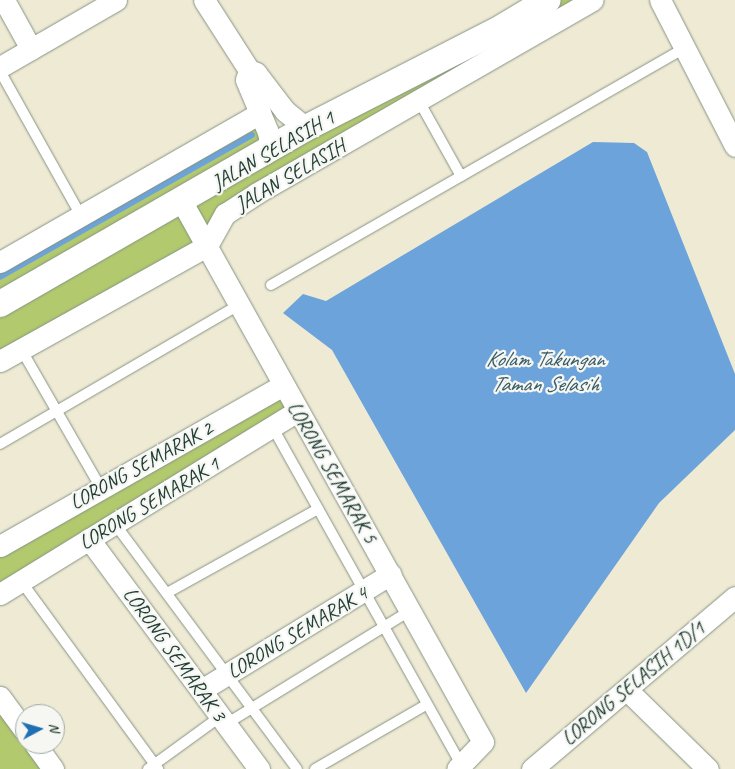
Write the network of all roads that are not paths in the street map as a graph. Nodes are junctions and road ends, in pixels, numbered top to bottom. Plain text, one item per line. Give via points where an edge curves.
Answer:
1 (4, 0) edge
2 (116, 0) edge
3 (204, 0) edge
4 (548, 0) edge
5 (592, 0) edge
6 (660, 0) edge
7 (684, 48) junction
8 (32, 49) junction
9 (0, 67) edge
10 (248, 70) junction
11 (0, 71) edge
12 (419, 101) junction
13 (260, 113) junction
14 (306, 128) junction
15 (735, 146) edge
16 (271, 149) junction
17 (461, 176) junction
18 (182, 202) junction
19 (81, 216) junction
20 (207, 246) junction
21 (0, 262) edge
22 (272, 285) dead end
23 (0, 304) edge
24 (239, 305) junction
25 (22, 349) junction
26 (0, 361) edge
27 (283, 385) junction
28 (298, 411) junction
29 (57, 412) junction
30 (273, 428) junction
31 (0, 444) edge
32 (101, 488) junction
33 (318, 509) junction
34 (115, 524) junction
35 (90, 539) junction
36 (0, 546) edge
37 (391, 574) junction
38 (21, 581) junction
39 (363, 591) junction
40 (167, 593) junction
41 (0, 594) edge
42 (735, 597) edge
43 (411, 610) junction
44 (382, 626) junction
45 (227, 674) junction
46 (203, 689) junction
47 (627, 690) junction
48 (0, 697) edge
49 (426, 705) junction
50 (251, 707) junction
51 (15, 717) edge
52 (223, 720) junction
53 (42, 754) edge
54 (153, 767) edge
55 (459, 767) edge
56 (53, 769) edge
57 (259, 769) edge
58 (297, 769) edge
59 (316, 769) edge
60 (532, 769) edge
61 (708, 769) edge

1 - 8 street
2 - 8 street
3 - 10 street
4 - 14 street, JALAN SELASIH 1 via 503,27
5 - 12 street, JALAN SELASIH
6 - 7 street
7 - 15 street
7 - 17 lane
8 - 9 street
10 - 13 street via 246,80
10 - 14 street via 256,73 285,111
11 - 19 lane
12 - 17 lane
12 - 20 street, JALAN SELASIH via 225,214
13 - 16 street
13 - 19 street
14 - 16 street, JALAN SELASIH 1
16 - 18 street, JALAN SELASIH 1
17 - 22 lane
18 - 20 street, LORONG SEMARAK 5
18 - 23 street, JALAN SELASIH 1
19 - 21 street
20 - 24 street, LORONG SEMARAK 5
20 - 25 street
24 - 27 street, LORONG SEMARAK 5
24 - 29 lane
25 - 26 street
25 - 29 lane
27 - 28 street, LORONG SEMARAK 5
27 - 32 street, LORONG SEMARAK 2
28 - 30 street, LORONG SEMARAK 1
28 - 37 street, LORONG SEMARAK 5
29 - 31 lane
29 - 32 lane
30 - 33 lane
30 - 34 street, LORONG SEMARAK 1
32 - 36 street, LORONG SEMARAK 2
33 - 39 lane
33 - 40 lane
34 - 35 street, LORONG SEMARAK 1
34 - 40 lane
35 - 38 street, LORONG SEMARAK 1
35 - 46 street, LORONG SEMARAK 3
37 - 39 street, LORONG SEMARAK 4
37 - 43 street, LORONG SEMARAK 5
38 - 41 street, LORONG SEMARAK 1
38 - 54 lane
39 - 44 lane
39 - 45 street, LORONG SEMARAK 4
40 - 45 lane
42 - 47 street, LORONG SELASIH 1D/1
43 - 44 lane
43 - 55 street, LORONG SEMARAK 5 via 483,742
44 - 49 lane
44 - 50 lane
45 - 46 street, LORONG SEMARAK 4
45 - 50 lane
46 - 52 street, LORONG SEMARAK 3
47 - 60 street, LORONG SELASIH 1D/1
47 - 61 street
48 - 51 street
49 - 55 lane
49 - 59 lane
50 - 52 lane
50 - 58 lane
52 - 54 lane
52 - 57 street, LORONG SEMARAK 3
53 - 56 street

